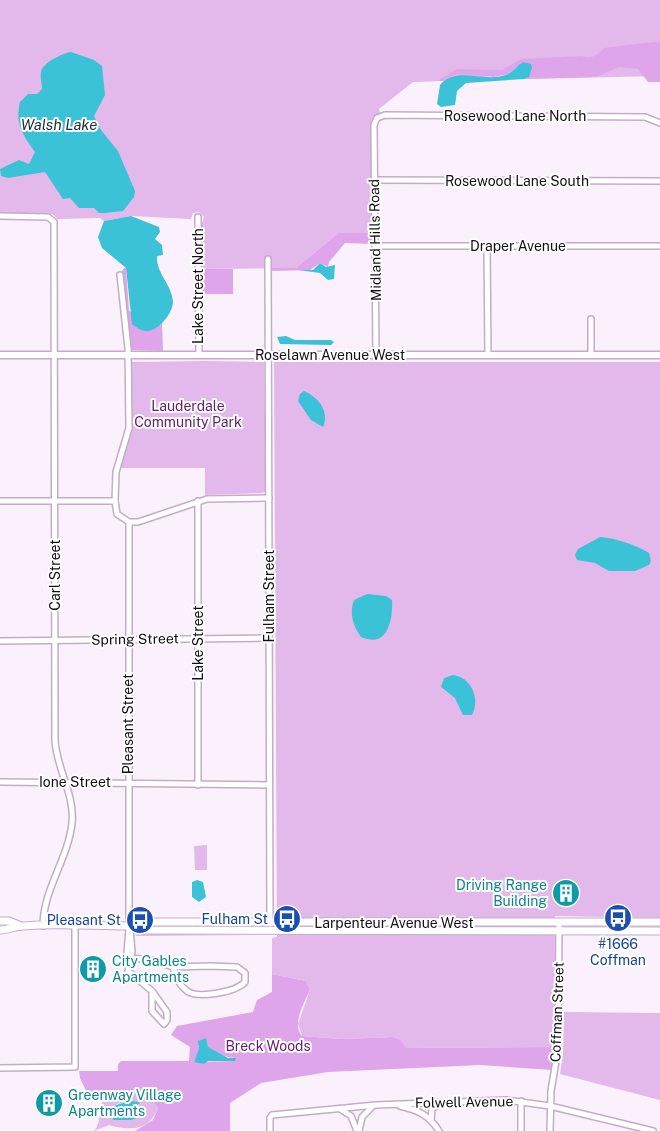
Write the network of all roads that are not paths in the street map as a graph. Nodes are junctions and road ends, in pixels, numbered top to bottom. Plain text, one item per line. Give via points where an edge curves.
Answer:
1 (660, 124) edge
2 (374, 125) joint
3 (374, 180) junction
4 (660, 181) edge
5 (0, 216) edge
6 (198, 217) dead end
7 (376, 246) junction
8 (487, 246) junction
9 (660, 246) edge
10 (268, 260) dead end
11 (120, 275) dead end
12 (591, 319) dead end
13 (128, 352) junction
14 (0, 355) edge
15 (54, 355) junction
16 (198, 355) junction
17 (269, 355) junction
18 (376, 355) junction
19 (488, 355) junction
20 (591, 355) junction
21 (660, 355) edge
22 (269, 498) junction
23 (0, 501) edge
24 (55, 501) junction
25 (115, 501) junction
26 (198, 501) junction
27 (129, 522) junction
28 (198, 637) junction
29 (269, 638) junction
30 (128, 639) junction
31 (55, 640) junction
32 (0, 641) edge
33 (0, 782) edge
34 (65, 783) junction
35 (129, 784) junction
36 (198, 785) junction
37 (269, 785) junction
38 (0, 921) edge
39 (660, 922) edge
40 (270, 923) junction
41 (559, 923) junction
42 (21, 926) junction
43 (43, 926) junction
44 (75, 926) junction
45 (129, 926) junction
46 (0, 930) edge
47 (660, 931) edge
48 (270, 932) junction
49 (559, 932) junction
50 (130, 958) junction
51 (173, 967) junction
52 (152, 991) junction
53 (0, 1068) edge
54 (445, 1101) junction
55 (521, 1101) junction
56 (394, 1104) junction
57 (376, 1105) junction
58 (550, 1106) junction
59 (338, 1108) junction
60 (431, 1121) junction
61 (270, 1131) edge
62 (358, 1131) edge
63 (439, 1131) edge
64 (521, 1131) edge
65 (550, 1131) edge
66 (653, 1131) edge

1 - 2 street, Rosewood Lane North via 645,117 385,115 377,118
2 - 3 street, Midland Hills Road
3 - 4 street, Rosewood Lane South
3 - 7 street, Midland Hills Road
5 - 15 street, Carl Street via 52,218 54,222
6 - 16 street, Lake Street North
7 - 8 street, Draper Avenue
7 - 18 street, Midland Hills Road
8 - 9 street, Draper Avenue
8 - 19 street
10 - 17 street, Fulham Street
11 - 13 street
12 - 20 street
13 - 15 street, Roselawn Avenue West
13 - 16 street, Roselawn Avenue West
13 - 25 street via 129,428 116,472
14 - 15 street, Roselawn Avenue West
15 - 24 street, Carl Street
16 - 17 street, Roselawn Avenue West
17 - 18 street, Roselawn Avenue West
17 - 22 street, Fulham Street
18 - 19 street, Roselawn Avenue West
19 - 20 street, Roselawn Avenue West
20 - 21 street, Roselawn Avenue West
22 - 26 street
22 - 29 street, Fulham Street
23 - 24 street
24 - 25 street
24 - 31 street, Carl Street
25 - 27 street via 117,514
26 - 27 street via 153,518
26 - 28 street, Lake Street
27 - 30 street, Pleasant Street
28 - 29 street, Spring Street
28 - 30 street, Spring Street
28 - 36 street, Lake Street
29 - 37 street, Fulham Street
30 - 31 street, Spring Street
30 - 35 street, Pleasant Street
31 - 32 street, Spring Street
31 - 34 street, Carl Street via 56,753
33 - 34 street, Ione Street
34 - 35 street, Ione Street
34 - 43 street, Carl Street via 73,812 70,836 47,897
35 - 36 street, Ione Street
35 - 45 street, Pleasant Street
36 - 37 street, Ione Street
37 - 40 street, Fulham Street
38 - 42 main road, Larpenteur Avenue West
39 - 41 main road, Larpenteur Avenue West
40 - 41 main road, Larpenteur Avenue West
40 - 45 main road, Larpenteur Avenue West via 136,922
40 - 48 street, Fulham Street
41 - 49 street, Coffman Street
42 - 43 main road, Larpenteur Avenue West
42 - 46 main road, Larpenteur Avenue West
43 - 44 main road, Larpenteur Avenue West
44 - 45 main road, Larpenteur Avenue West
44 - 53 street via 75,1067
45 - 48 main road, Larpenteur Avenue West via 136,930
45 - 50 street, Pleasant Street via 132,938
47 - 49 main road, Larpenteur Avenue West
48 - 49 main road, Larpenteur Avenue West
49 - 58 street, Coffman Street via 558,1048
50 - 51 street via 152,960
50 - 52 street, Pleasant Street via 130,975
51 - 51 street via 175,976 191,993 227,991 240,987 246,979 238,967
52 - 52 street via 167,1012 164,1024 152,1010
54 - 55 street, Folwell Avenue
54 - 56 street, Folwell Avenue
54 - 60 street via 432,1109
55 - 58 street, Folwell Avenue
55 - 64 street
56 - 57 street, Folwell Avenue
56 - 60 street via 417,1110
57 - 59 street, Folwell Avenue
57 - 62 street via 362,1117
58 - 65 street, Coffman Street
58 - 66 street, Folwell Avenue
59 - 61 street, Folwell Avenue via 272,1115
59 - 62 street via 351,1116
60 - 63 street

